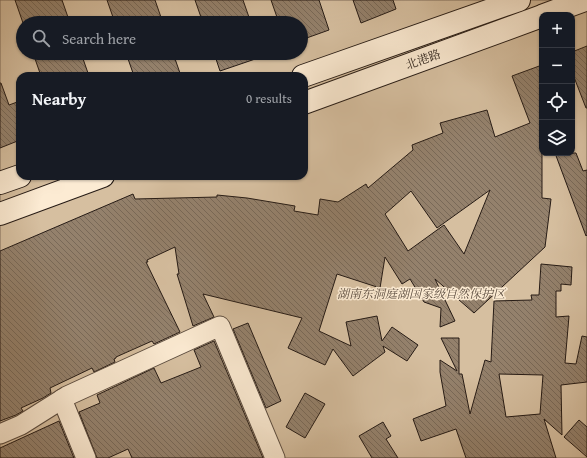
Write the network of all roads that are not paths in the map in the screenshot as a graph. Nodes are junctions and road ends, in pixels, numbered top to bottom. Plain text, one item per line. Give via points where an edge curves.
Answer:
1 (519, 0) edge
2 (585, 0) edge
3 (551, 12) edge
4 (539, 16) edge
5 (308, 74) edge
6 (308, 102) edge
7 (16, 177) edge
8 (92, 180) edge
9 (0, 183) edge
10 (0, 214) edge
11 (62, 399) junction
12 (0, 434) edge
13 (86, 458) edge
14 (275, 458) edge

1 - 5 main road, 北港路
2 - 3 main road, 北港路
4 - 6 main road, 北港路
7 - 9 main road
8 - 10 main road
11 - 12 street via 21,425
11 - 13 street
11 - 14 street via 220,326

